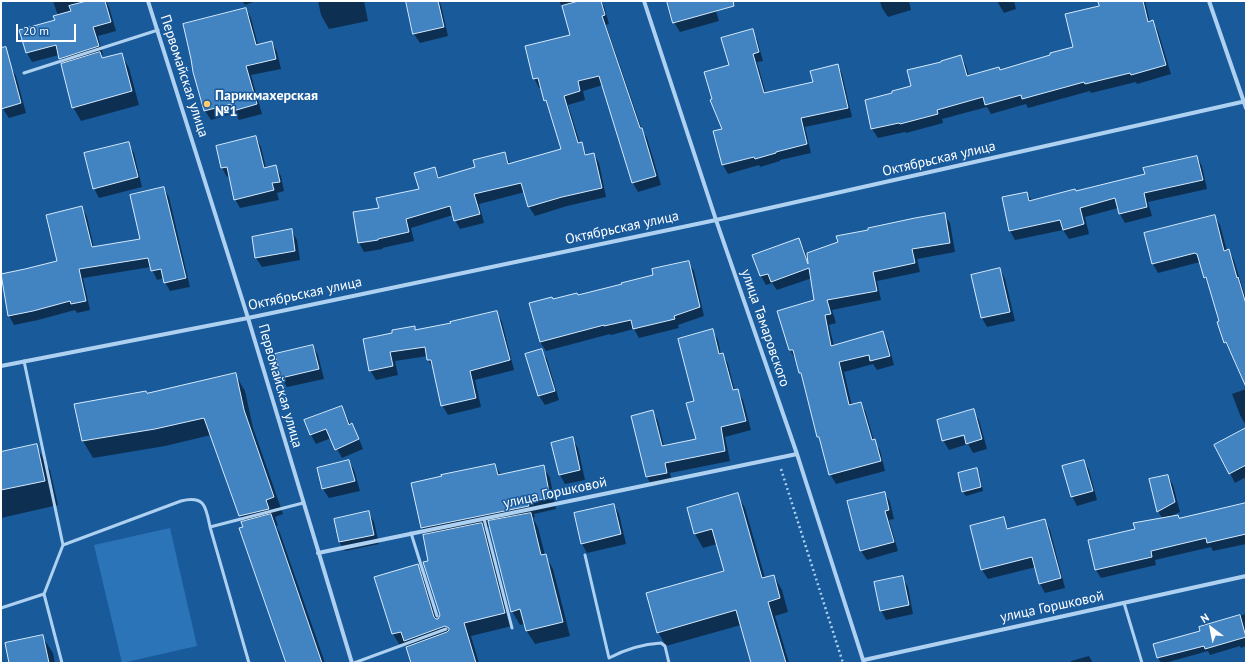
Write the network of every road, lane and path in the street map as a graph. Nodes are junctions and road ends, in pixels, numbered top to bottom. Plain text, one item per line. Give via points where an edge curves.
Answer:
1 (148, 1) edge
2 (644, 1) edge
3 (1209, 1) edge
4 (158, 30) junction
5 (24, 73) dead end
6 (1245, 102) edge
7 (1246, 108) edge
8 (716, 220) junction
9 (248, 318) junction
10 (24, 361) junction
11 (1, 366) edge
12 (797, 454) junction
13 (778, 458) junction
14 (303, 503) junction
15 (484, 518) junction
16 (210, 526) junction
17 (411, 534) junction
18 (63, 545) junction
19 (318, 553) junction
20 (584, 555) dead end
21 (1246, 576) edge
22 (44, 594) junction
23 (1124, 603) junction
24 (1, 608) edge
25 (437, 616) dead end
26 (512, 628) dead end
27 (446, 629) dead end
28 (864, 662) edge
29 (62, 663) edge
30 (249, 663) edge
31 (353, 663) edge
32 (669, 663) edge
33 (843, 663) edge
34 (1142, 663) edge

1 - 4 street, Первомайская улица
2 - 8 street, улица Тамаровского
3 - 6 street
4 - 5 lane
4 - 9 street, Первомайская улица
6 - 7 street
6 - 8 street, Октябрьская улица
8 - 9 street, Октябрьская улица
8 - 12 street, улица Тамаровского
9 - 10 street, Октябрьская улица
9 - 14 street, Первомайская улица
10 - 11 street, Октябрьская улица
10 - 18 lane
12 - 13 street, улица Горшковой
12 - 28 street, улица Тамаровского
13 - 15 street, улица Горшковой
13 - 33 path
14 - 16 lane
14 - 19 street, Первомайская улица
15 - 17 street, улица Горшковой
15 - 26 lane
16 - 18 lane via 204,504 191,498
16 - 30 lane
17 - 19 street, улица Горшковой
17 - 25 lane
18 - 22 lane
19 - 31 street, Первомайская улица
20 - 32 lane via 610,658 623,651 661,643 665,646
21 - 23 street, улица Горшковой
22 - 24 lane
22 - 29 lane
23 - 28 street, улица Горшковой
23 - 34 lane
27 - 31 lane

